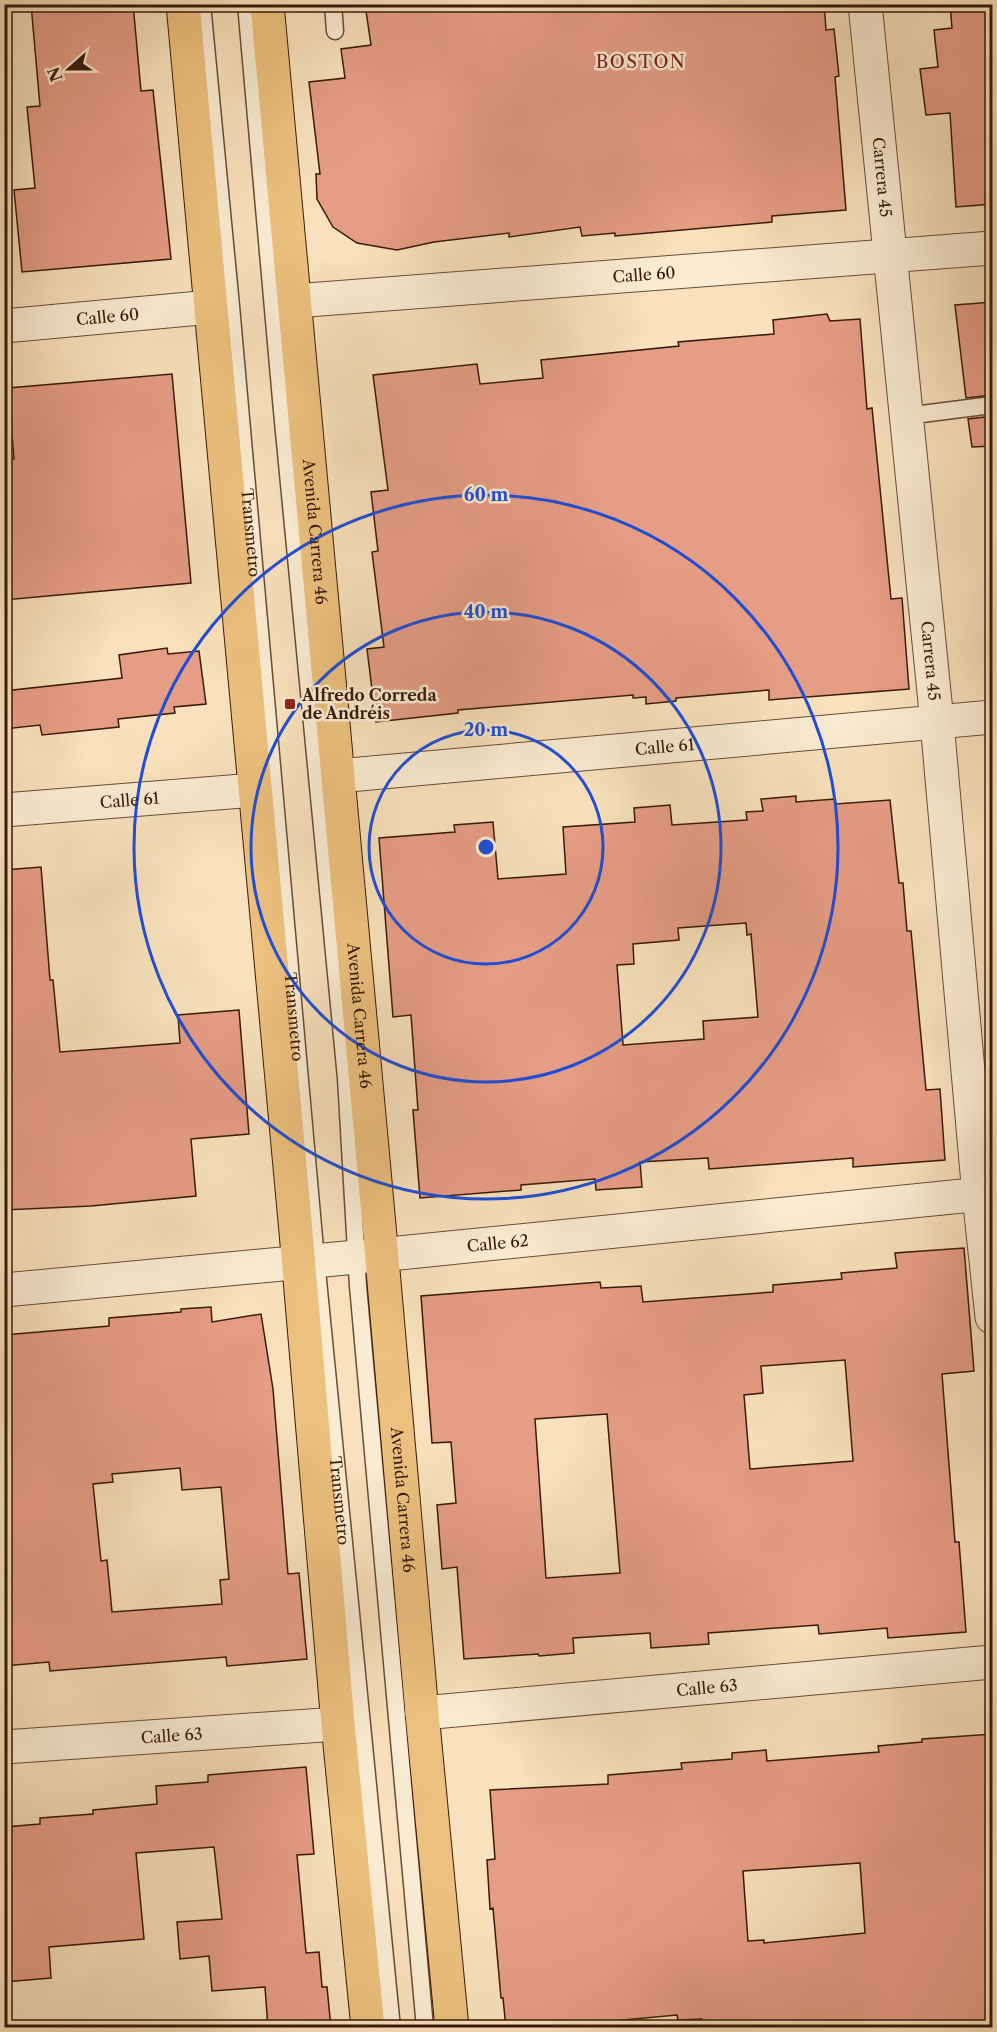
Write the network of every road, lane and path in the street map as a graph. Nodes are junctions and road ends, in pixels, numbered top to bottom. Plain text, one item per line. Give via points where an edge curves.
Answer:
1 (183, 4) edge
2 (202, 4) edge
3 (246, 4) edge
4 (267, 4) edge
5 (333, 4) edge
6 (865, 4) edge
7 (335, 31) dead end
8 (993, 248) edge
9 (890, 256) junction
10 (294, 301) junction
11 (211, 307) junction
12 (4, 326) edge
13 (993, 405) edge
14 (906, 416) junction
15 (993, 717) edge
16 (937, 722) junction
17 (338, 776) junction
18 (255, 790) junction
19 (4, 810) edge
20 (986, 1194) edge
21 (369, 1256) junction
22 (307, 1261) junction
23 (4, 1290) edge
24 (993, 1317) edge
25 (993, 1662) edge
26 (422, 1713) junction
27 (338, 1724) junction
28 (4, 1747) edge
29 (368, 2028) edge
30 (392, 2028) edge
31 (425, 2028) edge
32 (452, 2028) edge

1 - 11 main road
2 - 22 lane, Transmetro via 231,306
3 - 21 lane via 346,1078
4 - 10 main road, Avenida Carrera 46
5 - 7 lane
6 - 9 street, Carrera 45
8 - 9 street, Calle 60
9 - 10 street, Calle 60
9 - 14 street, Carrera 45
10 - 17 main road, Avenida Carrera 46
11 - 12 street, Calle 60
11 - 18 main road
13 - 14 lane
14 - 16 street, Carrera 45
15 - 16 street, Calle 61
16 - 17 street, Calle 61
16 - 20 street, Carrera 45
17 - 21 main road, Avenida Carrera 46
18 - 19 street, Calle 61
18 - 22 main road
20 - 21 street, Calle 62
20 - 24 street, Carrera 45
21 - 22 street, Calle 62
21 - 26 main road, Avenida Carrera 46
21 - 31 lane
22 - 23 street, Calle 62
22 - 27 main road
22 - 30 lane, Transmetro
25 - 26 street, Calle 63
26 - 32 main road, Avenida Carrera 46
27 - 28 street, Calle 63
27 - 29 main road

